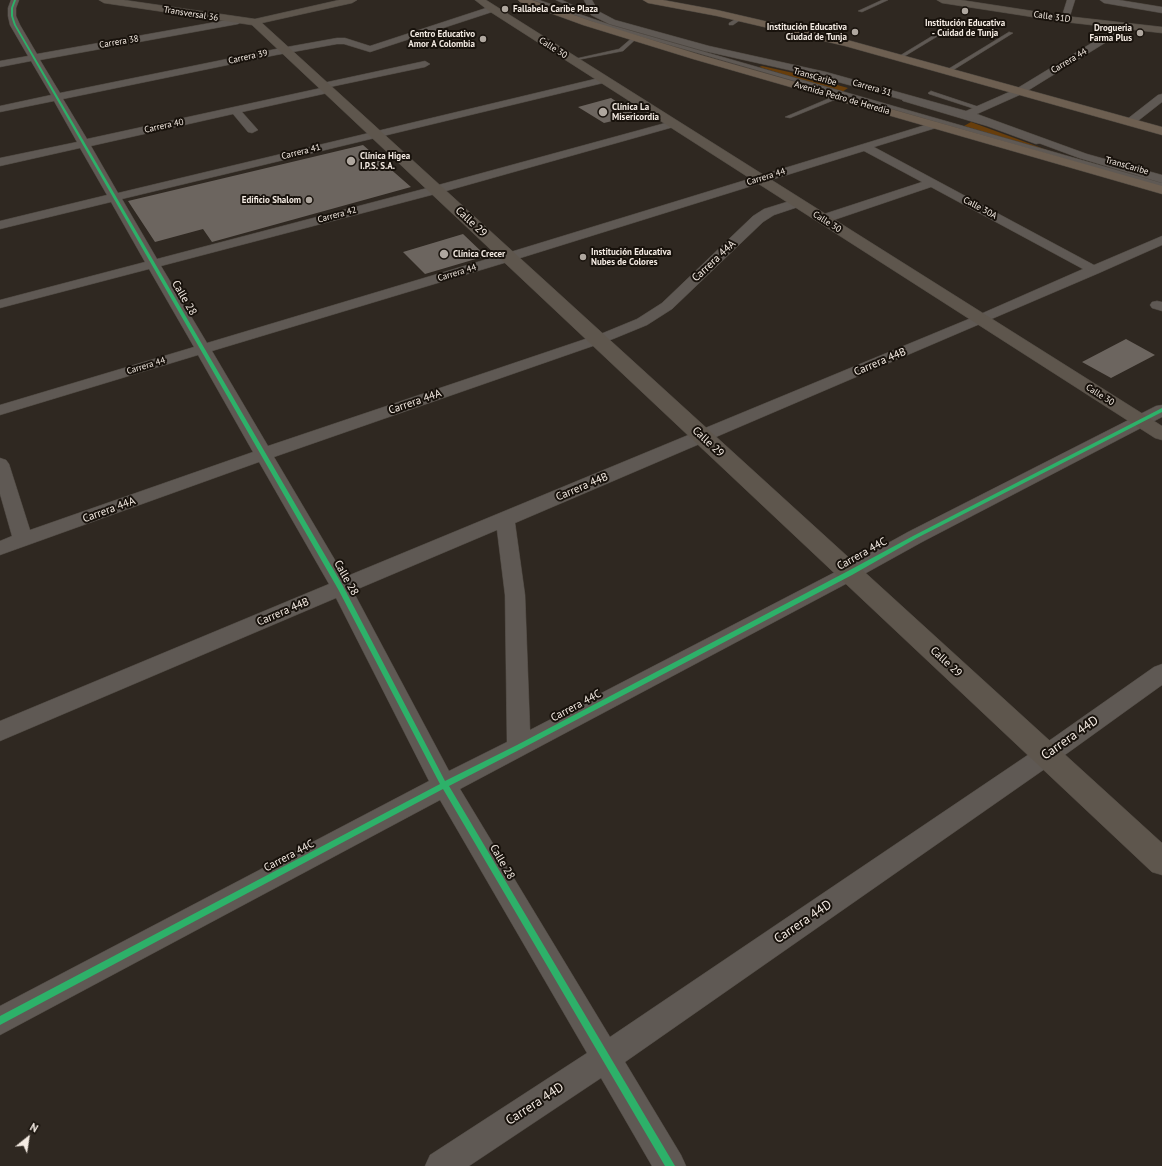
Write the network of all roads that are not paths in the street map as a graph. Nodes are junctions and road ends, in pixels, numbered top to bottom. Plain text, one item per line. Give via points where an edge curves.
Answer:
1 (15, 0) edge
2 (104, 0) edge
3 (352, 0) edge
4 (480, 0) edge
5 (523, 0) edge
6 (534, 0) edge
7 (558, 0) edge
8 (588, 0) edge
9 (648, 0) edge
10 (886, 0) edge
11 (942, 0) edge
12 (1071, 0) edge
13 (1104, 0) edge
14 (492, 5) edge
15 (860, 10) dead end
16 (1162, 10) edge
17 (741, 18) junction
18 (1064, 18) junction
19 (246, 22) junction
20 (959, 22) dead end
21 (731, 24) dead end
22 (1126, 26) junction
23 (1162, 30) edge
24 (1011, 33) dead end
25 (635, 38) junction
26 (284, 50) junction
27 (33, 58) junction
28 (898, 58) junction
29 (572, 60) junction
30 (0, 64) edge
31 (425, 64) dead end
32 (948, 71) junction
33 (603, 80) junction
34 (325, 88) junction
35 (1020, 91) junction
36 (931, 93) dead end
37 (56, 97) junction
38 (837, 97) junction
39 (1162, 97) edge
40 (0, 109) edge
41 (980, 109) junction
42 (235, 110) junction
43 (967, 115) junction
44 (788, 117) dead end
45 (1130, 122) junction
46 (674, 124) junction
47 (935, 125) junction
48 (252, 130) dead end
49 (1162, 131) edge
50 (375, 134) junction
51 (83, 144) junction
52 (865, 147) junction
53 (0, 162) edge
54 (760, 179) junction
55 (1162, 180) edge
56 (932, 183) junction
57 (1162, 185) edge
58 (435, 190) junction
59 (1162, 190) edge
60 (115, 198) junction
61 (797, 203) junction
62 (823, 219) junction
63 (0, 225) edge
64 (1162, 240) edge
65 (509, 257) junction
66 (153, 264) junction
67 (1094, 270) junction
68 (0, 304) edge
69 (981, 319) junction
70 (597, 340) junction
71 (202, 349) junction
72 (0, 410) edge
73 (1162, 410) edge
74 (1142, 421) junction
75 (1162, 434) edge
76 (702, 436) junction
77 (264, 454) junction
78 (0, 464) edge
79 (505, 519) junction
80 (23, 540) junction
81 (0, 548) edge
82 (850, 573) junction
83 (341, 588) junction
84 (1162, 674) edge
85 (0, 731) edge
86 (519, 747) junction
87 (1046, 755) junction
88 (444, 785) junction
89 (1162, 862) edge
90 (0, 1021) edge
91 (605, 1058) junction
92 (441, 1166) edge
93 (670, 1166) edge

1 - 27 street, Calle 28 via 11,25
2 - 19 street, Transversal 36
3 - 19 street, Carrera 38
4 - 14 street, Calle 30
5 - 25 highway, Avenida Pedro de Heredia
6 - 57 lane, TransCaribe via 608,26
7 - 55 lane, TransCaribe via 614,25 699,50 811,74 969,118 1080,157
8 - 43 street, Carrera 31 via 594,13 612,22 707,49 822,74
9 - 17 highway
10 - 15 lane
11 - 18 street, Calle 31D
12 - 18 street
13 - 16 street
14 - 26 street, Carrera 39 via 370,49 337,41
14 - 29 street, Calle 30
17 - 21 lane
17 - 28 highway
18 - 22 street, Calle 31D
19 - 26 street, Calle 29
19 - 27 street, Carrera 38
20 - 28 lane
22 - 23 street, Calle 31D
22 - 35 street, Carrera 44
24 - 32 lane
25 - 29 lane via 621,50
25 - 38 highway, Avenida Pedro de Heredia
26 - 34 street, Calle 29
26 - 37 street, Carrera 39
27 - 30 street, Carrera 38
27 - 37 street, Calle 28
28 - 32 highway
29 - 33 street, Calle 30
31 - 34 street, Carrera 40
32 - 35 highway
33 - 46 street, Calle 30
33 - 50 street, Carrera 41
34 - 42 street, Carrera 40
34 - 50 street, Calle 29
35 - 41 street, Carrera 44
35 - 45 highway
36 - 41 lane
37 - 40 street, Carrera 39
37 - 51 street, Calle 28
38 - 44 lane
38 - 47 highway, Avenida Pedro de Heredia
39 - 45 street
41 - 43 street, Carrera 44
42 - 48 street
42 - 51 street, Carrera 40
43 - 55 street, Carrera 31 via 1083,156
45 - 49 highway
46 - 54 street, Calle 30
46 - 58 street, Carrera 42
47 - 52 street, Carrera 44
47 - 59 highway, Avenida Pedro de Heredia
50 - 58 street, Calle 29
50 - 60 street, Carrera 41
51 - 53 street, Carrera 40
51 - 60 street, Calle 28
52 - 54 street, Carrera 44
52 - 56 street, Calle 30A
54 - 61 street, Calle 30
54 - 65 street, Carrera 44
56 - 62 street
56 - 67 street, Calle 30A
58 - 65 street, Calle 29
58 - 66 street, Carrera 42
60 - 63 street, Carrera 41
60 - 66 street, Calle 28
61 - 62 street, Calle 30
61 - 70 street, Carrera 44A via 769,212 758,219 658,312 642,322
62 - 69 street, Calle 30
64 - 67 street, Carrera 44B
65 - 70 street, Calle 29
65 - 71 street, Carrera 44
66 - 68 street, Carrera 42
66 - 71 street, Calle 28
67 - 69 street, Carrera 44B
69 - 74 street, Calle 30
69 - 76 street, Carrera 44B
70 - 76 street, Calle 29
70 - 77 street, Carrera 44A
71 - 72 street, Carrera 44
71 - 77 street, Calle 28
73 - 74 street, Carrera 44C
74 - 75 street, Calle 30
74 - 82 street, Carrera 44C
76 - 79 street, Carrera 44B
76 - 82 street, Calle 29
77 - 80 street, Carrera 44A
77 - 83 street, Calle 28
78 - 80 street
79 - 83 street, Carrera 44B
79 - 86 street via 515,595
80 - 81 street, Carrera 44A
82 - 86 street, Carrera 44C
82 - 87 street, Calle 29
83 - 85 street, Carrera 44B
83 - 88 street, Calle 28
84 - 87 street, Carrera 44D
86 - 88 street, Carrera 44C
87 - 89 street, Calle 29
87 - 91 street, Carrera 44D
88 - 90 street, Carrera 44C
88 - 91 street, Calle 28
91 - 92 street, Carrera 44D
91 - 93 street, Calle 28

